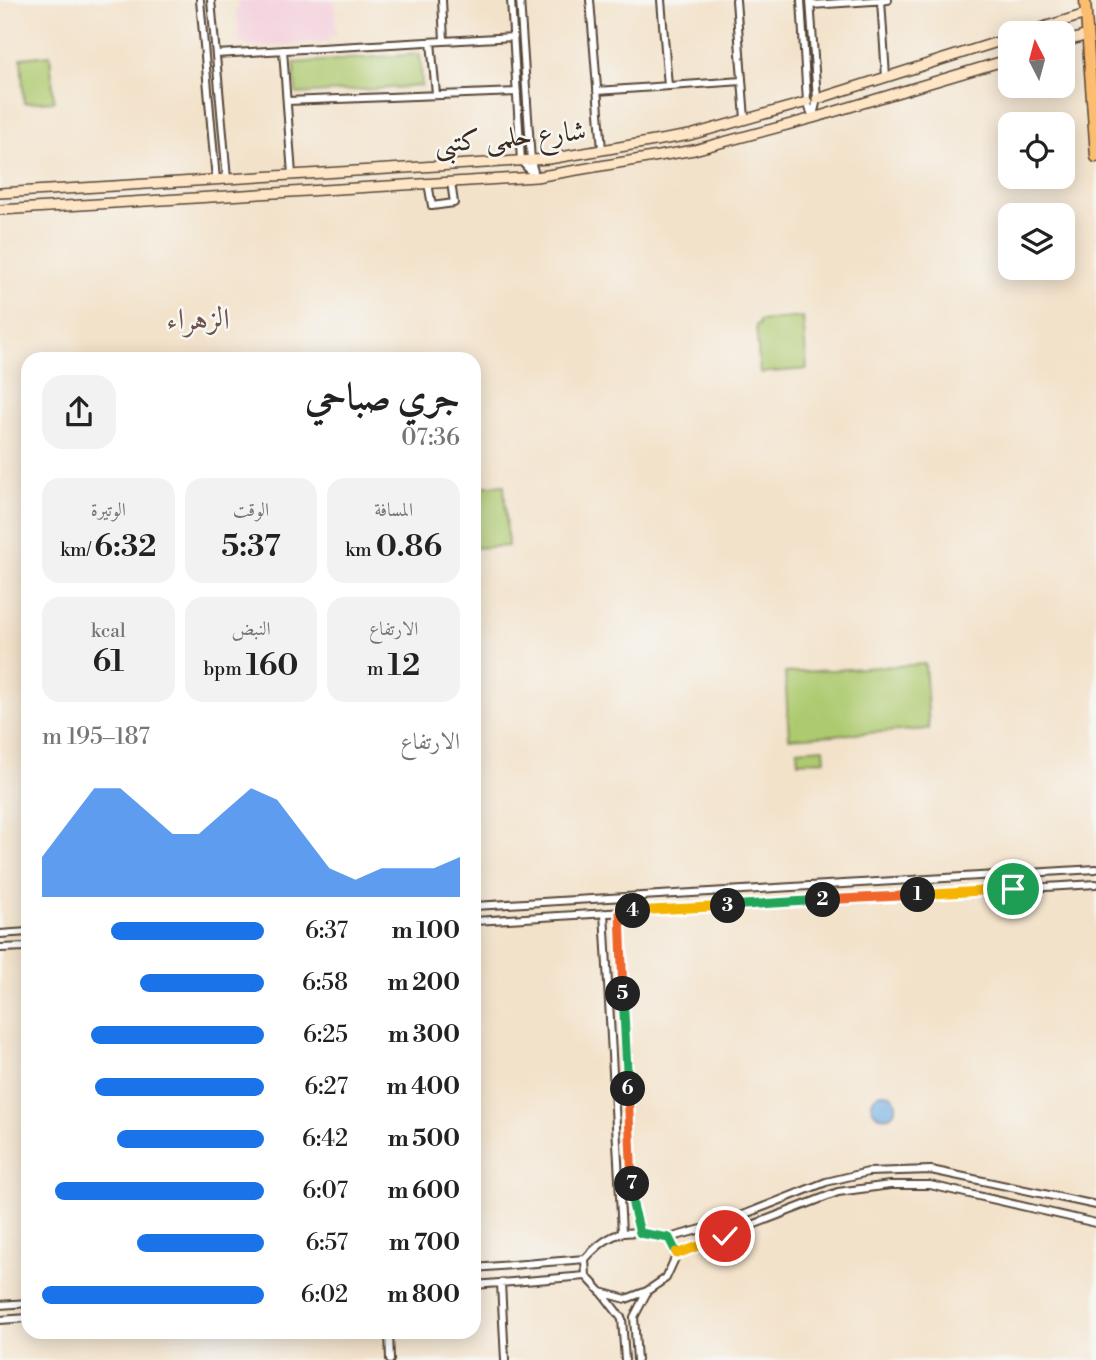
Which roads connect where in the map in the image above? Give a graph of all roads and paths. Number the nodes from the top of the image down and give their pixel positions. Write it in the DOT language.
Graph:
graph roads {
  1 [pos="201,0"];
  2 [pos="211,0"];
  3 [pos="442,0"];
  4 [pos="511,0"];
  5 [pos="520,0"];
  6 [pos="590,0"];
  7 [pos="661,0"];
  8 [pos="736,0"];
  9 [pos="801,0"];
  10 [pos="888,0"];
  11 [pos="1085,0"];
  12 [pos="881,1"];
  13 [pos="811,2"];
  14 [pos="1086,14"];
  15 [pos="203,21"];
  16 [pos="1063,21"];
  17 [pos="213,22"];
  18 [pos="1087,35"];
  19 [pos="514,37"];
  20 [pos="1075,39"];
  21 [pos="444,41"];
  22 [pos="431,42"];
  23 [pos="998,42"];
  24 [pos="283,50"];
  25 [pos="216,54"];
  26 [pos="998,63"];
  27 [pos="886,77"];
  28 [pos="742,81"];
  29 [pos="668,86"];
  30 [pos="597,91"];
  31 [pos="517,92"];
  32 [pos="436,94"];
  33 [pos="812,100"];
  34 [pos="287,101"];
  35 [pos="813,118"];
  36 [pos="745,119"];
  37 [pos="602,150"];
  38 [pos="1096,157"];
  39 [pos="526,161"];
  40 [pos="292,175"];
  41 [pos="536,177"];
  42 [pos="227,179"];
  43 [pos="216,180"];
  44 [pos="452,182"];
  45 [pos="428,183"];
  46 [pos="0,193"];
  47 [pos="0,210"];
  48 [pos="1096,869"];
  49 [pos="1096,884"];
  50 [pos="732,890"];
  51 [pos="734,905"];
  52 [pos="481,906"];
  53 [pos="620,912"];
  54 [pos="604,913"];
  55 [pos="481,921"];
  56 [pos="21,932"];
  57 [pos="0,934"];
  58 [pos="21,947"];
  59 [pos="0,948"];
  60 [pos="899,1171"];
  61 [pos="854,1175"];
  62 [pos="963,1177"];
  63 [pos="900,1185"];
  64 [pos="856,1190"];
  65 [pos="961,1192"];
  66 [pos="1039,1193"];
  67 [pos="793,1195"];
  68 [pos="1080,1202"];
  69 [pos="1096,1205"];
  70 [pos="799,1207"];
  71 [pos="1035,1209"];
  72 [pos="1076,1219"];
  73 [pos="727,1221"];
  74 [pos="1096,1223"];
  75 [pos="622,1232"];
  76 [pos="640,1233"];
  77 [pos="732,1233"];
  78 [pos="669,1238"];
  79 [pos="677,1254"];
  80 [pos="584,1259"];
  81 [pos="481,1267"];
  82 [pos="586,1276"];
  83 [pos="501,1283"];
  84 [pos="481,1284"];
  85 [pos="647,1291"];
  86 [pos="601,1292"];
  87 [pos="21,1304"];
  88 [pos="0,1305"];
  89 [pos="21,1318"];
  90 [pos="0,1320"];
  91 [pos="389,1339"];
  92 [pos="390,1360"];
  93 [pos="505,1360"];
  94 [pos="625,1360"];
  95 [pos="637,1360"];
  1 -- 15 [label="street"];
  2 -- 17 [label="street"];
  3 -- 21 [label="street"];
  4 -- 19 [label="street"];
  5 -- 39 [label="street"];
  6 -- 30 [label="street"];
  7 -- 29 [label="street"];
  8 -- 28 [label="street"];
  9 -- 33 [label="street"];
  10 -- 12 [label="street"];
  11 -- 14 [label="main road"];
  12 -- 13 [label="street"];
  12 -- 27 [label="street"];
  13 -- 33 [label="street"];
  14 -- 16 [label="street"];
  14 -- 18 [label="main road"];
  15 -- 17 [label="street"];
  15 -- 43 [label="street"];
  17 -- 25 [label="street"];
  18 -- 20 [label="street"];
  18 -- 38 [label="main road"];
  19 -- 21 [label="street"];
  19 -- 31 [label="street"];
  21 -- 22 [label="street"];
  22 -- 24 [label="street"];
  22 -- 32 [label="street"];
  23 -- 27 [label="street, شارع حلمى كتبى"];
  24 -- 25 [label="street"];
  24 -- 34 [label="street"];
  25 -- 42 [label="street"];
  26 -- 35 [label="street, شارع حلمى كتبى"];
  27 -- 33 [label="street, شارع حلمى كتبى"];
  28 -- 29 [label="street"];
  28 -- 36 [label="street"];
  29 -- 30 [label="street"];
  30 -- 37 [label="street"];
  31 -- 32 [label="street"];
  31 -- 39 [label="street"];
  32 -- 34 [label="street"];
  33 -- 35 [label="street"];
  33 -- 36 [label="street, شارع حلمى كتبى"];
  34 -- 40 [label="street"];
  35 -- 41 [label="street, شارع حلمى كتبى"];
  36 -- 37 [label="street, شارع حلمى كتبى"];
  37 -- 39 [label="street, شارع حلمى كتبى"];
  39 -- 40 [label="street, شارع حلمى كتبى"];
  39 -- 41 [label="street"];
  40 -- 42 [label="street, شارع حلمى كتبى"];
  41 -- 44 [label="street, شارع حلمى كتبى"];
  42 -- 43 [label="street, شارع حلمى كتبى"];
  43 -- 46 [label="street, شارع حلمى كتبى"];
  44 -- 45 [label="street, شارع حلمى كتبى"];
  44 -- 45 [label="street"];
  45 -- 47 [label="street, شارع حلمى كتبى"];
  48 -- 50 [label="street"];
  49 -- 51 [label="street"];
  50 -- 51 [label="street"];
  50 -- 52 [label="street"];
  51 -- 53 [label="street"];
  53 -- 54 [label="street"];
  53 -- 76 [label="street"];
  54 -- 55 [label="street"];
  54 -- 75 [label="street"];
  56 -- 57 [label="street"];
  58 -- 59 [label="street"];
  60 -- 61 [label="street"];
  60 -- 62 [label="street"];
  60 -- 63 [label="street"];
  61 -- 64 [label="street"];
  61 -- 67 [label="street"];
  62 -- 65 [label="street"];
  62 -- 66 [label="street"];
  63 -- 64 [label="street"];
  63 -- 65 [label="street"];
  64 -- 70 [label="street"];
  65 -- 71 [label="street"];
  66 -- 68 [label="street"];
  66 -- 71 [label="street"];
  67 -- 70 [label="street"];
  67 -- 73 [label="street"];
  68 -- 69 [label="street"];
  68 -- 72 [label="street"];
  70 -- 77 [label="street"];
  71 -- 72 [label="street"];
  72 -- 74 [label="street"];
  73 -- 77 [label="street"];
  73 -- 78 [label="street"];
  75 -- 76 [label="street"];
  75 -- 80 [label="street"];
  76 -- 78 [label="street"];
  77 -- 79 [label="street"];
  78 -- 79 [label="street"];
  79 -- 85 [label="street"];
  80 -- 81 [label="street"];
  80 -- 82 [label="street"];
  82 -- 83 [label="street"];
  82 -- 86 [label="street"];
  83 -- 84 [label="street"];
  83 -- 93 [label="street"];
  85 -- 86 [label="street"];
  85 -- 95 [label="street"];
  86 -- 94 [label="street"];
  87 -- 88 [label="street"];
  89 -- 90 [label="street"];
  91 -- 92 [label="street"];
}
